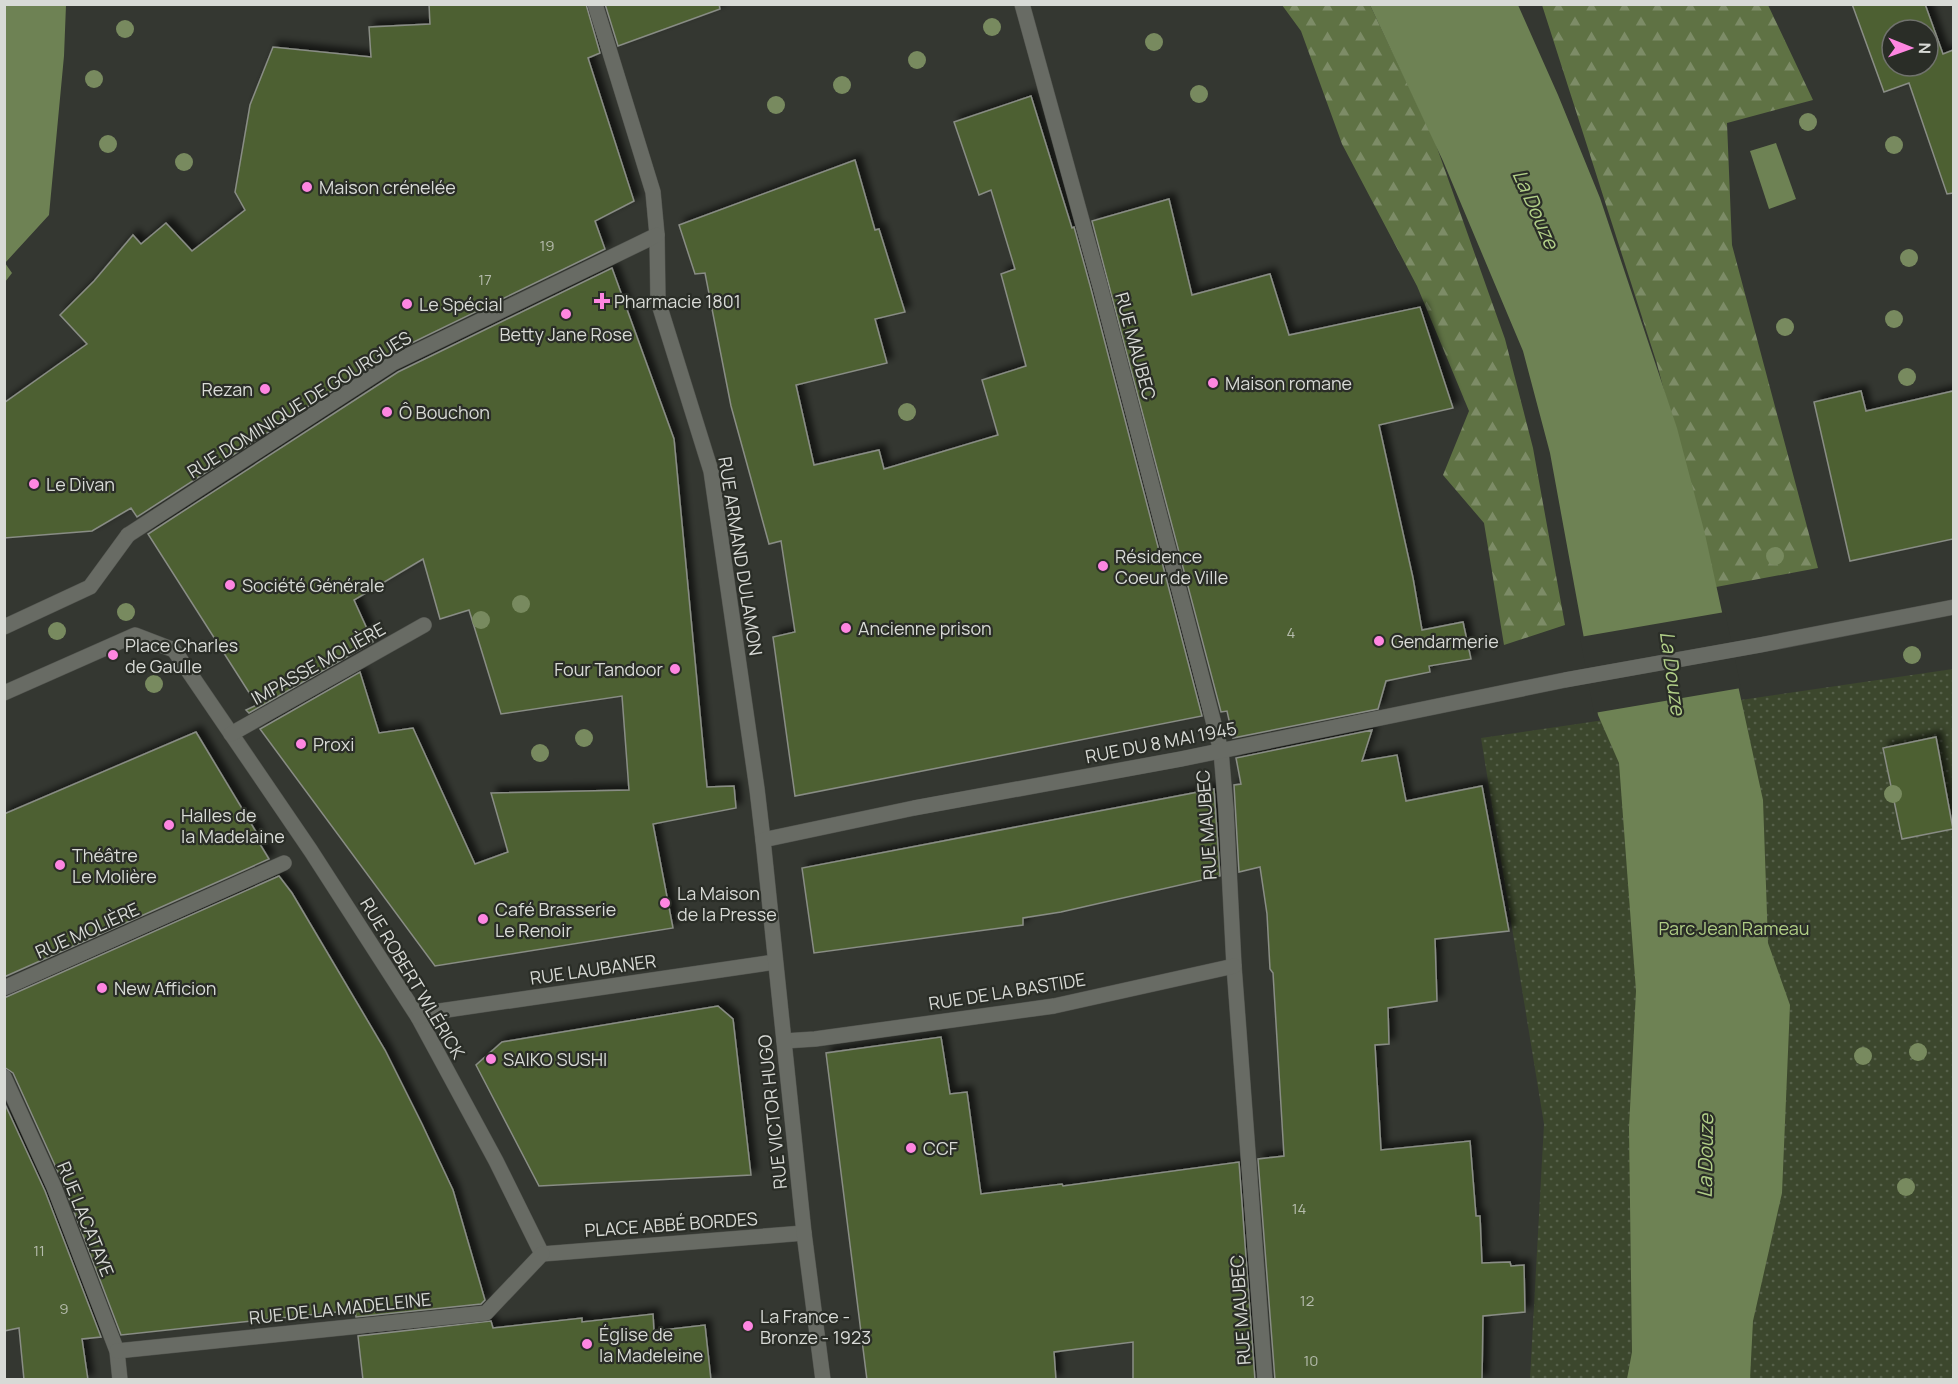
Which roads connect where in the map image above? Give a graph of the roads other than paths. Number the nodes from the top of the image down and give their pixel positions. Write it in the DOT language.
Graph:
graph roads {
  1 [pos="596,4"];
  2 [pos="1022,4"];
  3 [pos="657,235"];
  4 [pos="1953,607"];
  5 [pos="424,625"];
  6 [pos="4,627"];
  7 [pos="4,693"];
  8 [pos="231,734"];
  9 [pos="1221,751"];
  10 [pos="763,840"];
  11 [pos="284,863"];
  12 [pos="775,962"];
  13 [pos="1234,966"];
  14 [pos="4,988"];
  15 [pos="418,1017"];
  16 [pos="784,1041"];
  17 [pos="4,1077"];
  18 [pos="804,1233"];
  19 [pos="542,1254"];
  20 [pos="117,1351"];
  21 [pos="120,1380"];
  22 [pos="823,1380"];
  23 [pos="1265,1380"];
  1 -- 3 [label="street, RUE ARMAND DULAMON"];
  2 -- 9 [label="street, RUE MAUBEC"];
  3 -- 6 [label="street, RUE DOMINIQUE DE GOURGUES"];
  3 -- 10 [label="street, RUE ARMAND DULAMON"];
  4 -- 9 [label="street, RUE DU 8 MAI 1945"];
  5 -- 8 [label="street, IMPASSE MOLIÈRE"];
  7 -- 8 [label="street"];
  8 -- 15 [label="street, RUE ROBERT WLÉRICK"];
  9 -- 10 [label="street, RUE DU 8 MAI 1945"];
  9 -- 13 [label="street, RUE MAUBEC"];
  10 -- 12 [label="street, RUE VICTOR HUGO"];
  11 -- 14 [label="street, RUE MOLIÈRE"];
  12 -- 15 [label="street, RUE LAUBANER"];
  12 -- 16 [label="street, RUE VICTOR HUGO"];
  13 -- 16 [label="street, RUE DE LA BASTIDE"];
  13 -- 23 [label="street, RUE MAUBEC"];
  15 -- 19 [label="street, RUE ROBERT WLÉRICK"];
  16 -- 18 [label="street, RUE VICTOR HUGO"];
  17 -- 20 [label="street, RUE LACATAYE"];
  18 -- 19 [label="street, PLACE ABBÉ BORDES"];
  18 -- 22 [label="street, RUE VICTOR HUGO"];
  19 -- 20 [label="street, RUE DE LA MADELEINE"];
  20 -- 21 [label="street, RUE LACATAYE"];
}
